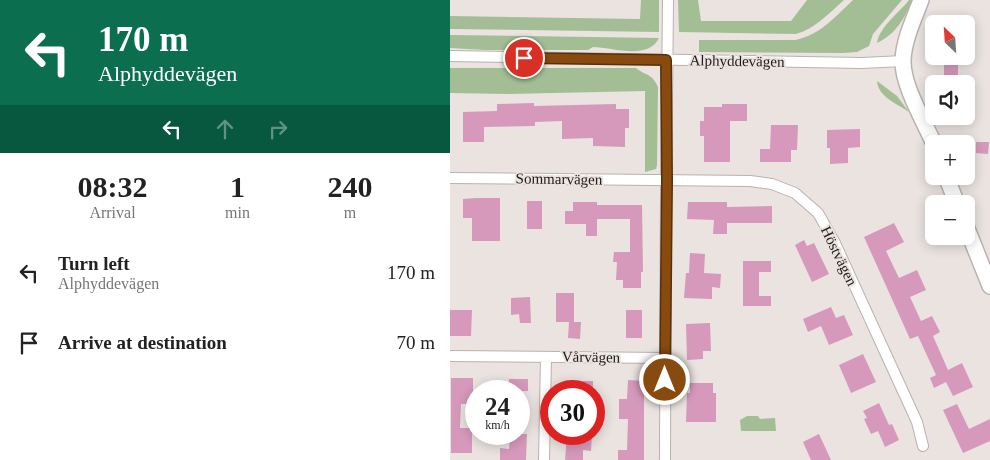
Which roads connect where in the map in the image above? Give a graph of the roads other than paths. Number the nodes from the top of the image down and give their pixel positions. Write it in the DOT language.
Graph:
graph roads {
  1 [pos="668,0"];
  2 [pos="921,0"];
  3 [pos="450,56"];
  4 [pos="666,60"];
  5 [pos="903,61"];
  6 [pos="930,135"];
  7 [pos="450,178"];
  8 [pos="667,181"];
  9 [pos="974,245"];
  10 [pos="990,286"];
  11 [pos="450,356"];
  12 [pos="546,357"];
  13 [pos="665,358"];
  14 [pos="923,446"];
  15 [pos="544,460"];
  16 [pos="665,460"];
  1 -- 4 [label="street"];
  2 -- 5 [label="street"];
  3 -- 4 [label="street, Alphyddevägen"];
  4 -- 5 [label="street, Alphyddevägen"];
  4 -- 8 [label="street"];
  5 -- 6 [label="street"];
  7 -- 8 [label="street, Sommarvägen"];
  8 -- 13 [label="street"];
  8 -- 14 [label="street, Höstvägen"];
  9 -- 10 [label="street"];
  11 -- 12 [label="street, Vårvägen"];
  12 -- 13 [label="street, Vårvägen"];
  12 -- 15 [label="street, Vårvägen"];
  13 -- 16 [label="street"];
}
